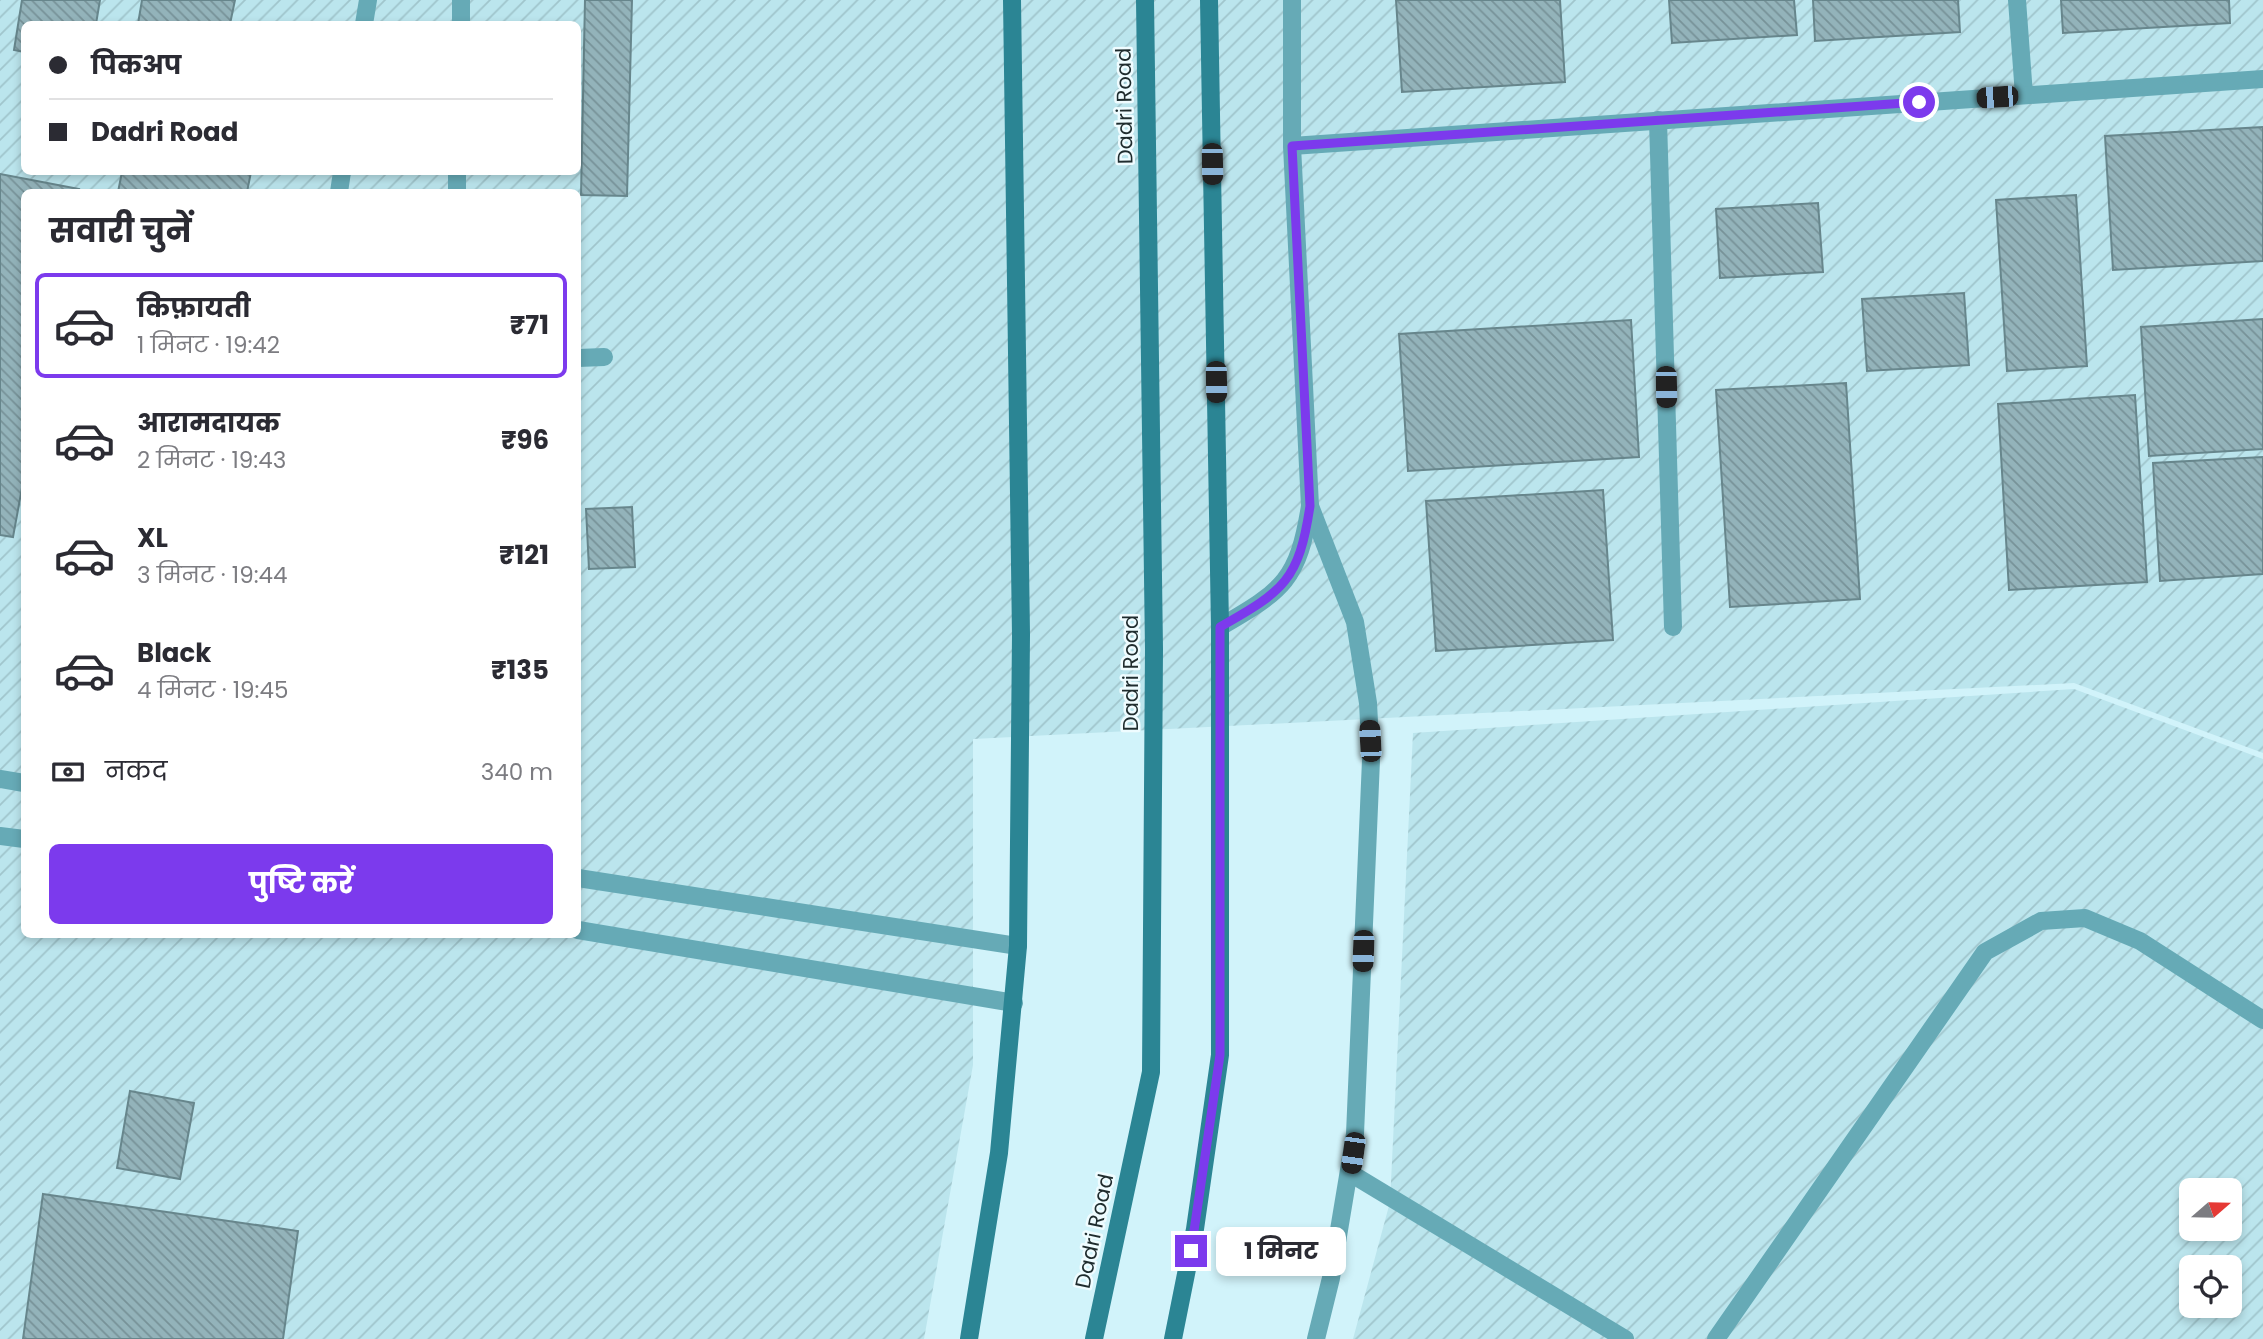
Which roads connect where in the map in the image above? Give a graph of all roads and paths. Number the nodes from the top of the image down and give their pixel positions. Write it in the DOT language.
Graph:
graph roads {
  1 [pos="368,0"];
  2 [pos="461,0"];
  3 [pos="1012,0"];
  4 [pos="1145,0"];
  5 [pos="1209,0"];
  6 [pos="1292,0"];
  7 [pos="2017,0"];
  8 [pos="364,21"];
  9 [pos="461,21"];
  10 [pos="2263,79"];
  11 [pos="2024,95"];
  12 [pos="1658,120"];
  13 [pos="1292,146"];
  14 [pos="604,356"];
  15 [pos="581,358"];
  16 [pos="1310,506"];
  17 [pos="1220,627"];
  18 [pos="1673,627"];
  19 [pos="0,779"];
  20 [pos="21,782"];
  21 [pos="0,836"];
  22 [pos="21,839"];
  23 [pos="581,878"];
  24 [pos="581,931"];
  25 [pos="1018,946"];
  26 [pos="1014,1003"];
  27 [pos="2263,1020"];
  28 [pos="1350,1173"];
  29 [pos="969,1339"];
  30 [pos="1094,1339"];
  31 [pos="1172,1339"];
  32 [pos="1316,1339"];
  33 [pos="1625,1339"];
  34 [pos="1716,1339"];
  1 -- 8 [label="street"];
  2 -- 9 [label="street"];
  3 -- 25 [label="main road"];
  4 -- 30 [label="main road, Dadri Road"];
  5 -- 17 [label="main road"];
  6 -- 13 [label="street"];
  7 -- 11 [label="street"];
  10 -- 11 [label="street"];
  11 -- 12 [label="street"];
  12 -- 13 [label="street"];
  12 -- 18 [label="street"];
  13 -- 16 [label="street"];
  14 -- 15 [label="street"];
  16 -- 17 [label="street"];
  16 -- 28 [label="street"];
  17 -- 31 [label="main road"];
  19 -- 20 [label="street"];
  21 -- 22 [label="street"];
  23 -- 25 [label="street"];
  24 -- 26 [label="street"];
  25 -- 26 [label="main road"];
  26 -- 29 [label="main road"];
  27 -- 34 [label="street"];
  28 -- 32 [label="street"];
  28 -- 33 [label="street"];
}
